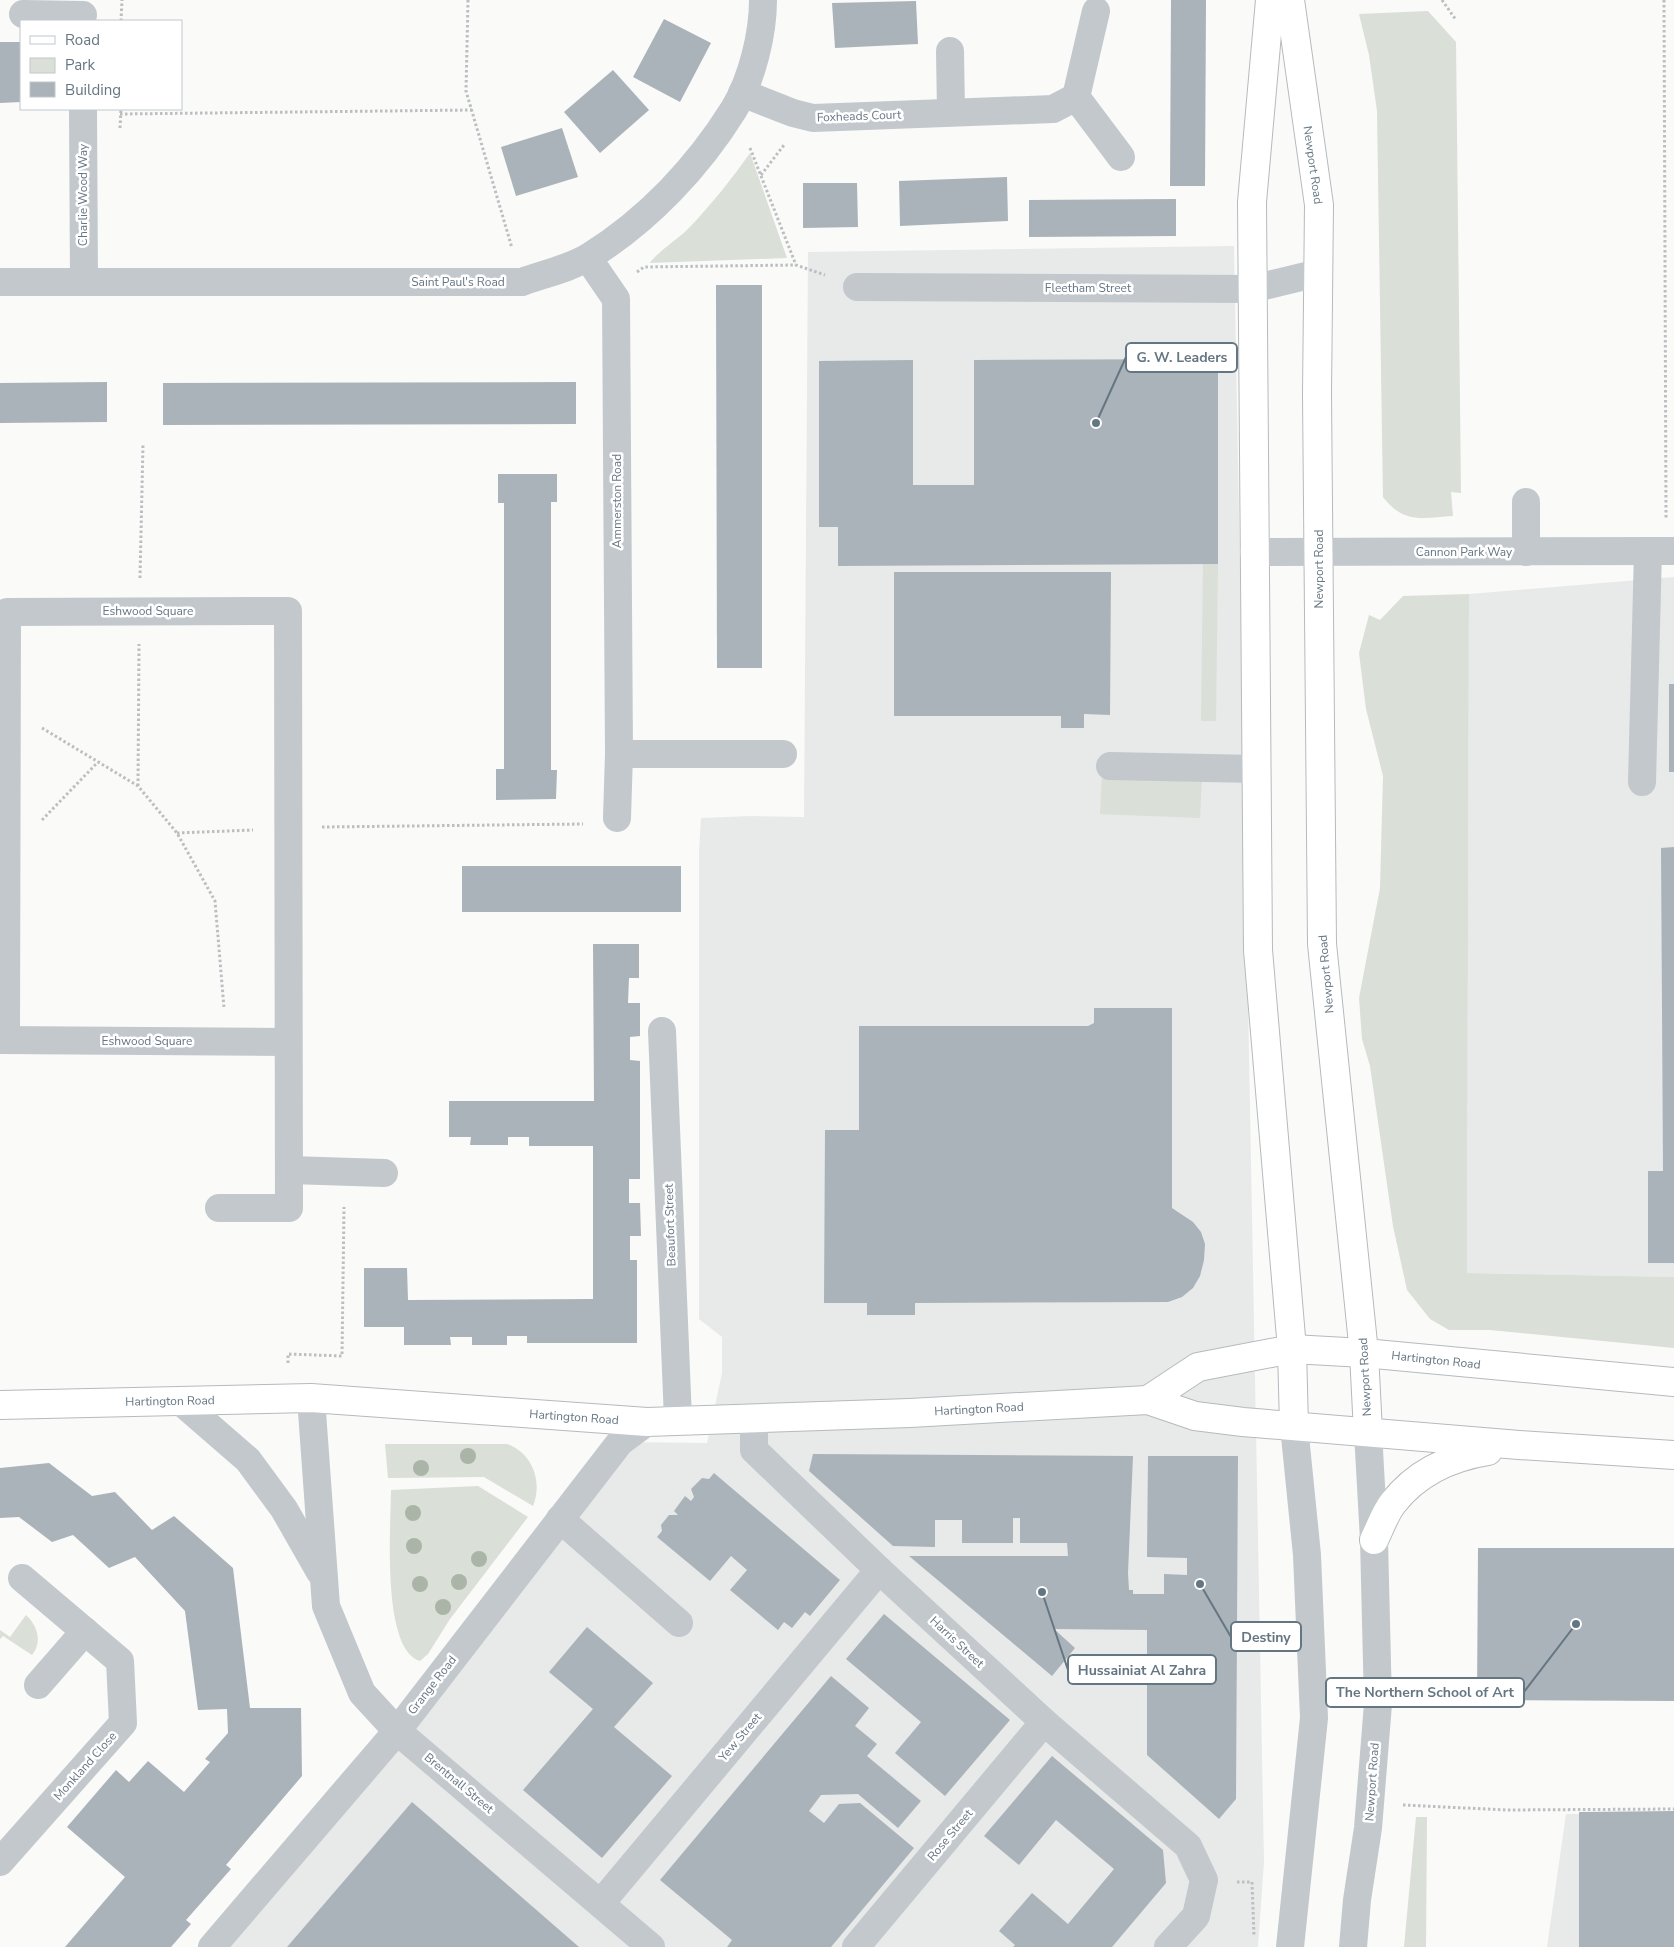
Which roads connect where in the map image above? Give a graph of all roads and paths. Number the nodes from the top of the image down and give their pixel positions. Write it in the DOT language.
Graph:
graph roads {
  1 [pos="122,0"];
  2 [pos="468,0"];
  3 [pos="763,0"];
  4 [pos="1270,0"];
  5 [pos="1290,0"];
  6 [pos="1442,0"];
  7 [pos="1664,0"];
  8 [pos="1096,11"];
  9 [pos="83,12"];
  10 [pos="23,14"];
  11 [pos="122,20"];
  12 [pos="1456,20"];
  13 [pos="950,51"];
  14 [pos="1076,97"];
  15 [pos="738,100"];
  16 [pos="83,110"];
  17 [pos="472,110"];
  18 [pos="950,112"];
  19 [pos="120,114"];
  20 [pos="784,144"];
  21 [pos="1121,156"];
  22 [pos="761,175"];
  23 [pos="588,258"];
  24 [pos="796,265"];
  25 [pos="644,267"];
  26 [pos="1318,273"];
  27 [pos="84,281"];
  28 [pos="0,282"];
  29 [pos="522,282"];
  30 [pos="856,287"];
  31 [pos="1252,289"];
  32 [pos="1526,502"];
  33 [pos="1662,551"];
  34 [pos="1254,552"];
  35 [pos="1319,552"];
  36 [pos="1526,552"];
  37 [pos="6,708"];
  38 [pos="619,754"];
  39 [pos="783,754"];
  40 [pos="97,763"];
  41 [pos="1110,766"];
  42 [pos="1256,769"];
  43 [pos="1642,782"];
  44 [pos="617,818"];
  45 [pos="589,824"];
  46 [pos="288,829"];
  47 [pos="177,833"];
  48 [pos="6,856"];
  49 [pos="662,1031"];
  50 [pos="3,1040"];
  51 [pos="227,1041"];
  52 [pos="288,1042"];
  53 [pos="290,1170"];
  54 [pos="344,1172"];
  55 [pos="384,1173"];
  56 [pos="219,1208"];
  57 [pos="1292,1349"];
  58 [pos="1364,1353"];
  59 [pos="1674,1382"];
  60 [pos="300,1399"];
  61 [pos="1148,1400"];
  62 [pos="180,1401"];
  63 [pos="0,1405"];
  64 [pos="678,1419"];
  65 [pos="754,1420"];
  66 [pos="647,1422"];
  67 [pos="1294,1426"];
  68 [pos="1368,1432"];
  69 [pos="1519,1445"];
  70 [pos="1674,1455"];
  71 [pos="560,1519"];
  72 [pos="1374,1540"];
  73 [pos="879,1570"];
  74 [pos="22,1578"];
  75 [pos="324,1580"];
  76 [pos="679,1623"];
  77 [pos="85,1631"];
  78 [pos="38,1685"];
  79 [pos="1044,1722"];
  80 [pos="397,1730"];
  81 [pos="1400,1805"];
  82 [pos="1674,1809"];
  83 [pos="0,1862"];
  84 [pos="1204,1880"];
  85 [pos="601,1903"];
  86 [pos="216,1946"];
  87 [pos="1290,1946"];
  88 [pos="651,1947"];
  89 [pos="856,1947"];
  90 [pos="1168,1947"];
  91 [pos="1353,1947"];
  1 -- 11 [label="path"];
  2 -- 17 [label="path"];
  3 -- 15 [label="street, Saint Paul's Road"];
  4 -- 31 [label="main road"];
  5 -- 26 [label="main road, Newport Road"];
  6 -- 12 [label="path"];
  7 -- 33 [label="path"];
  8 -- 14 [label="street"];
  9 -- 10 [label="street"];
  13 -- 18 [label="street"];
  14 -- 18 [label="street, Foxheads Court"];
  14 -- 21 [label="street"];
  15 -- 18 [label="street, Foxheads Court"];
  15 -- 22 [label="path"];
  15 -- 23 [label="street, Saint Paul's Road"];
  16 -- 27 [label="street, Charlie Wood Way"];
  17 -- 19 [label="path"];
  17 -- 29 [label="path"];
  20 -- 22 [label="path"];
  22 -- 24 [label="path"];
  23 -- 29 [label="street, Saint Paul's Road"];
  23 -- 38 [label="street, Ammerston Road"];
  24 -- 25 [label="path"];
  24 -- 30 [label="path"];
  26 -- 31 [label="street, Fleetham Street"];
  26 -- 35 [label="main road, Newport Road"];
  27 -- 28 [label="street, Saint Paul's Road"];
  27 -- 29 [label="street, Saint Paul's Road"];
  30 -- 31 [label="street, Fleetham Street"];
  31 -- 34 [label="main road"];
  32 -- 36 [label="street"];
  33 -- 36 [label="street, Cannon Park Way"];
  33 -- 43 [label="street"];
  34 -- 35 [label="street, Cannon Park Way"];
  34 -- 42 [label="main road"];
  35 -- 36 [label="street, Cannon Park Way"];
  35 -- 58 [label="main road, Newport Road"];
  37 -- 40 [label="path"];
  37 -- 46 [label="street, Eshwood Square"];
  37 -- 48 [label="street, Eshwood Square"];
  38 -- 39 [label="street"];
  38 -- 44 [label="street, Ammerston Road"];
  40 -- 47 [label="path"];
  40 -- 48 [label="path"];
  41 -- 42 [label="street"];
  42 -- 57 [label="main road"];
  45 -- 46 [label="path"];
  46 -- 47 [label="path"];
  46 -- 52 [label="street, Eshwood Square"];
  47 -- 51 [label="path"];
  48 -- 50 [label="street, Eshwood Square"];
  49 -- 64 [label="street, Beaufort Street"];
  50 -- 51 [label="street, Eshwood Square"];
  51 -- 52 [label="street, Eshwood Square"];
  52 -- 53 [label="street, Eshwood Square"];
  53 -- 54 [label="street"];
  53 -- 56 [label="street, Eshwood Square"];
  54 -- 55 [label="street"];
  54 -- 60 [label="path"];
  57 -- 58 [label="main road, Hartington Road"];
  57 -- 61 [label="main road, Hartington Road"];
  57 -- 67 [label="main road"];
  58 -- 59 [label="main road, Hartington Road"];
  58 -- 68 [label="main road, Newport Road"];
  60 -- 62 [label="main road, Hartington Road"];
  60 -- 66 [label="main road, Hartington Road"];
  60 -- 75 [label="street, Brentnall Street"];
  61 -- 65 [label="main road, Hartington Road"];
  61 -- 67 [label="main road, Hartington Road"];
  62 -- 63 [label="main road, Hartington Road"];
  62 -- 75 [label="street, Brentnall Street"];
  64 -- 65 [label="main road, Hartington Road"];
  64 -- 66 [label="main road, Hartington Road"];
  65 -- 73 [label="street, Harris Street"];
  66 -- 71 [label="street, Grange Road"];
  67 -- 68 [label="main road, Hartington Road"];
  67 -- 87 [label="street"];
  68 -- 69 [label="main road, Hartington Road"];
  68 -- 72 [label="street, Newport Road"];
  69 -- 70 [label="main road, Hartington Road"];
  69 -- 72 [label="main road"];
  71 -- 76 [label="street"];
  71 -- 80 [label="street, Grange Road"];
  72 -- 91 [label="street, Newport Road"];
  73 -- 79 [label="street, Harris Street"];
  73 -- 85 [label="street, Yew Street"];
  74 -- 77 [label="street, Monkland Close"];
  75 -- 80 [label="street, Brentnall Street"];
  77 -- 78 [label="street"];
  77 -- 83 [label="street, Monkland Close"];
  79 -- 84 [label="street, Harris Street"];
  79 -- 89 [label="street, Rose Street"];
  80 -- 85 [label="street, Brentnall Street"];
  80 -- 86 [label="street, Grange Road"];
  81 -- 82 [label="path"];
  84 -- 87 [label="path"];
  84 -- 90 [label="street"];
  85 -- 88 [label="street, Brentnall Street"];
}
